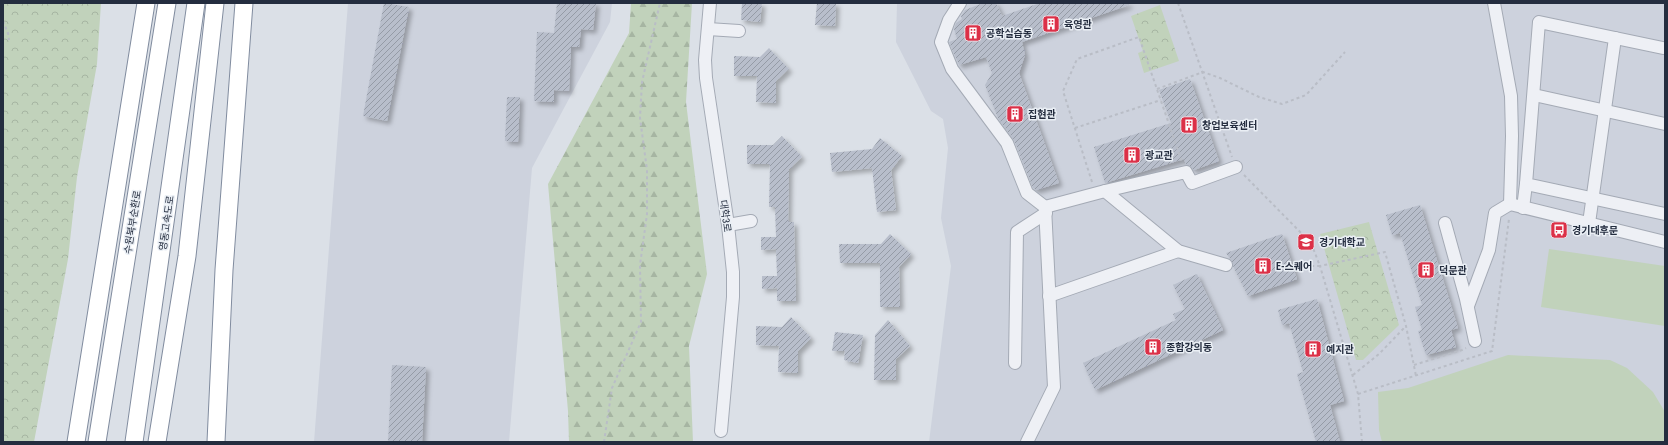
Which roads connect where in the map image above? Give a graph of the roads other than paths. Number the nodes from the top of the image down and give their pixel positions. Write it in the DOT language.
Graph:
graph roads {
  1 [pos="146,3"];
  2 [pos="167,3"];
  3 [pos="196,3"];
  4 [pos="215,3"];
  5 [pos="244,3"];
  6 [pos="710,3"];
  7 [pos="960,3"];
  8 [pos="1494,3"];
  9 [pos="708,29"];
  10 [pos="739,31"];
  11 [pos="1615,38"];
  12 [pos="1663,48"];
  13 [pos="1534,95"];
  14 [pos="1605,111"];
  15 [pos="1665,124"];
  16 [pos="1236,167"];
  17 [pos="1526,184"];
  18 [pos="1100,192"];
  19 [pos="1593,199"];
  20 [pos="1510,204"];
  21 [pos="1523,208"];
  22 [pos="1046,210"];
  23 [pos="1665,214"];
  24 [pos="751,221"];
  25 [pos="1445,223"];
  26 [pos="1589,223"];
  27 [pos="728,225"];
  28 [pos="1665,242"];
  29 [pos="1178,251"];
  30 [pos="1226,265"];
  31 [pos="1049,296"];
  32 [pos="1468,306"];
  33 [pos="1475,341"];
  34 [pos="1015,363"];
  35 [pos="721,431"];
  36 [pos="76,442"];
  37 [pos="97,442"];
  38 [pos="134,442"];
  39 [pos="157,442"];
  40 [pos="217,442"];
  41 [pos="1027,442"];
  1 -- 36 [label="highway, 수원북부순환로"];
  2 -- 37 [label="highway, 수원북부순환로"];
  3 -- 38 [label="highway, 영동고속도로"];
  4 -- 39 [label="highway"];
  5 -- 40 [label="highway"];
  6 -- 9 [label="street, 대학3로"];
  7 -- 22 [label="street"];
  8 -- 20 [label="street"];
  9 -- 10 [label="street"];
  9 -- 27 [label="street, 대학3로"];
  11 -- 12 [label="street"];
  11 -- 13 [label="street"];
  11 -- 14 [label="street"];
  13 -- 14 [label="street"];
  13 -- 17 [label="street"];
  14 -- 15 [label="street"];
  14 -- 19 [label="street"];
  16 -- 18 [label="street"];
  17 -- 19 [label="street"];
  17 -- 21 [label="street"];
  18 -- 22 [label="street"];
  18 -- 29 [label="street"];
  19 -- 23 [label="street"];
  19 -- 26 [label="street"];
  20 -- 21 [label="street"];
  20 -- 32 [label="street"];
  21 -- 26 [label="street"];
  22 -- 31 [label="street"];
  22 -- 34 [label="street"];
  24 -- 27 [label="street"];
  25 -- 32 [label="street"];
  26 -- 28 [label="street"];
  27 -- 35 [label="street, 대학3로"];
  29 -- 30 [label="street"];
  29 -- 31 [label="street"];
  31 -- 41 [label="street"];
  32 -- 33 [label="street"];
}
